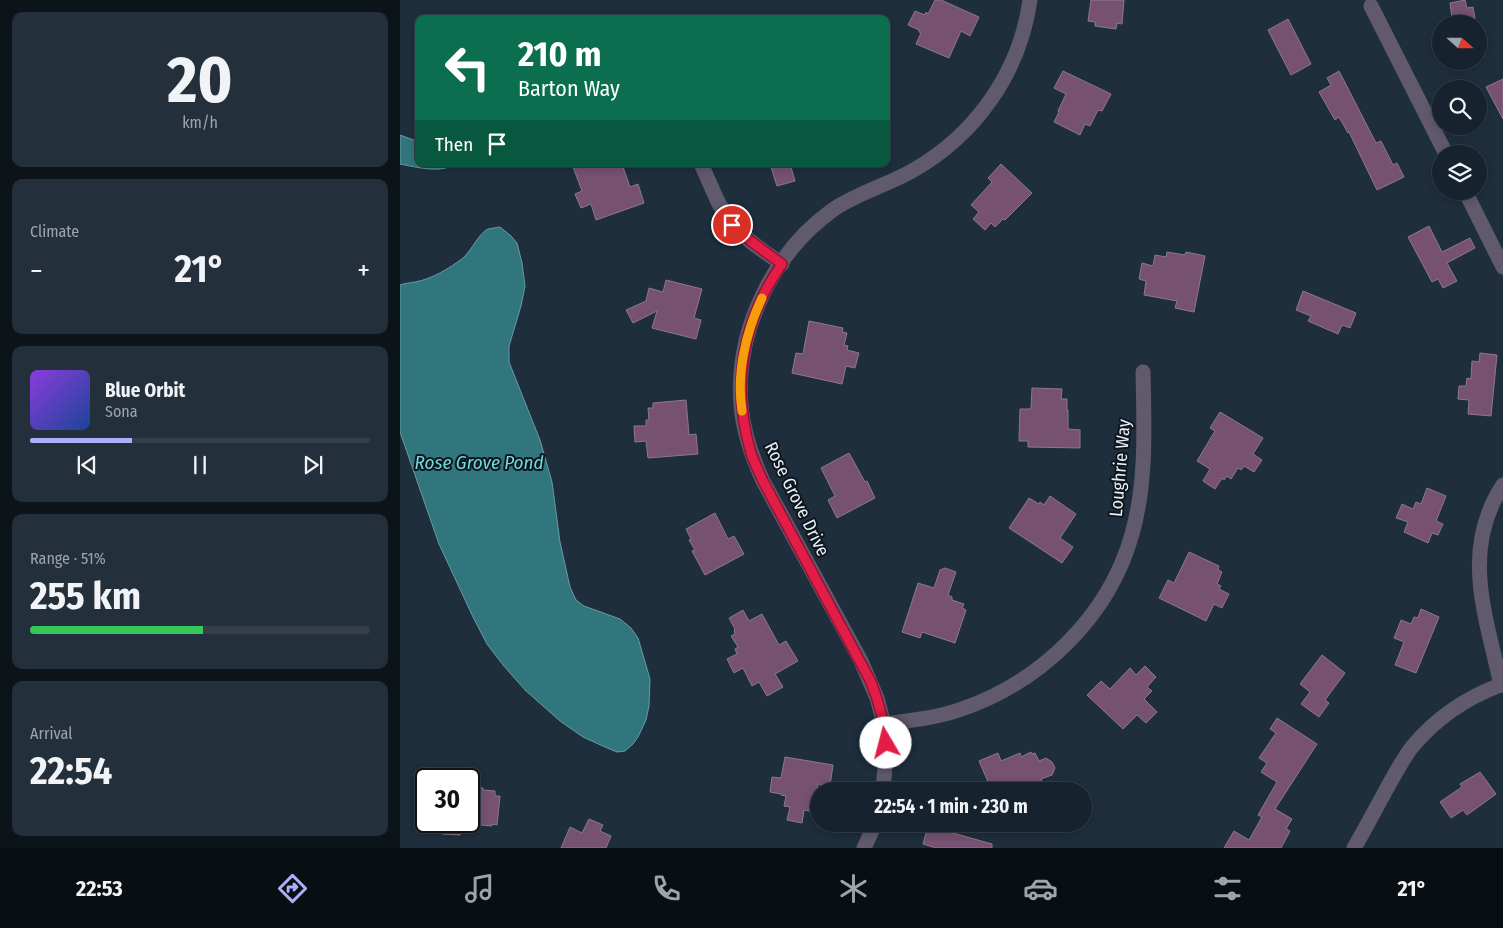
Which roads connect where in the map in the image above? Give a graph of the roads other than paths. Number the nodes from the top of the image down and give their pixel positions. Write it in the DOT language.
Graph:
graph roads {
  1 [pos="1030,0"];
  2 [pos="1371,6"];
  3 [pos="1441,145"];
  4 [pos="702,167"];
  5 [pos="1470,200"];
  6 [pos="782,264"];
  7 [pos="1503,267"];
  8 [pos="1143,372"];
  9 [pos="1503,485"];
  10 [pos="1502,685"];
  11 [pos="884,724"];
  12 [pos="884,782"];
  13 [pos="871,832"];
  14 [pos="864,848"];
  15 [pos="1354,848"];
  1 -- 6 [label="street, Rose Grove Drive"];
  2 -- 3 [label="street"];
  4 -- 6 [label="street"];
  5 -- 7 [label="street"];
  6 -- 11 [label="street, Rose Grove Drive"];
  8 -- 11 [label="street, Loughrie Way"];
  9 -- 10 [label="street"];
  10 -- 15 [label="street"];
  11 -- 12 [label="street, Rose Grove Drive"];
  13 -- 14 [label="street"];
}
